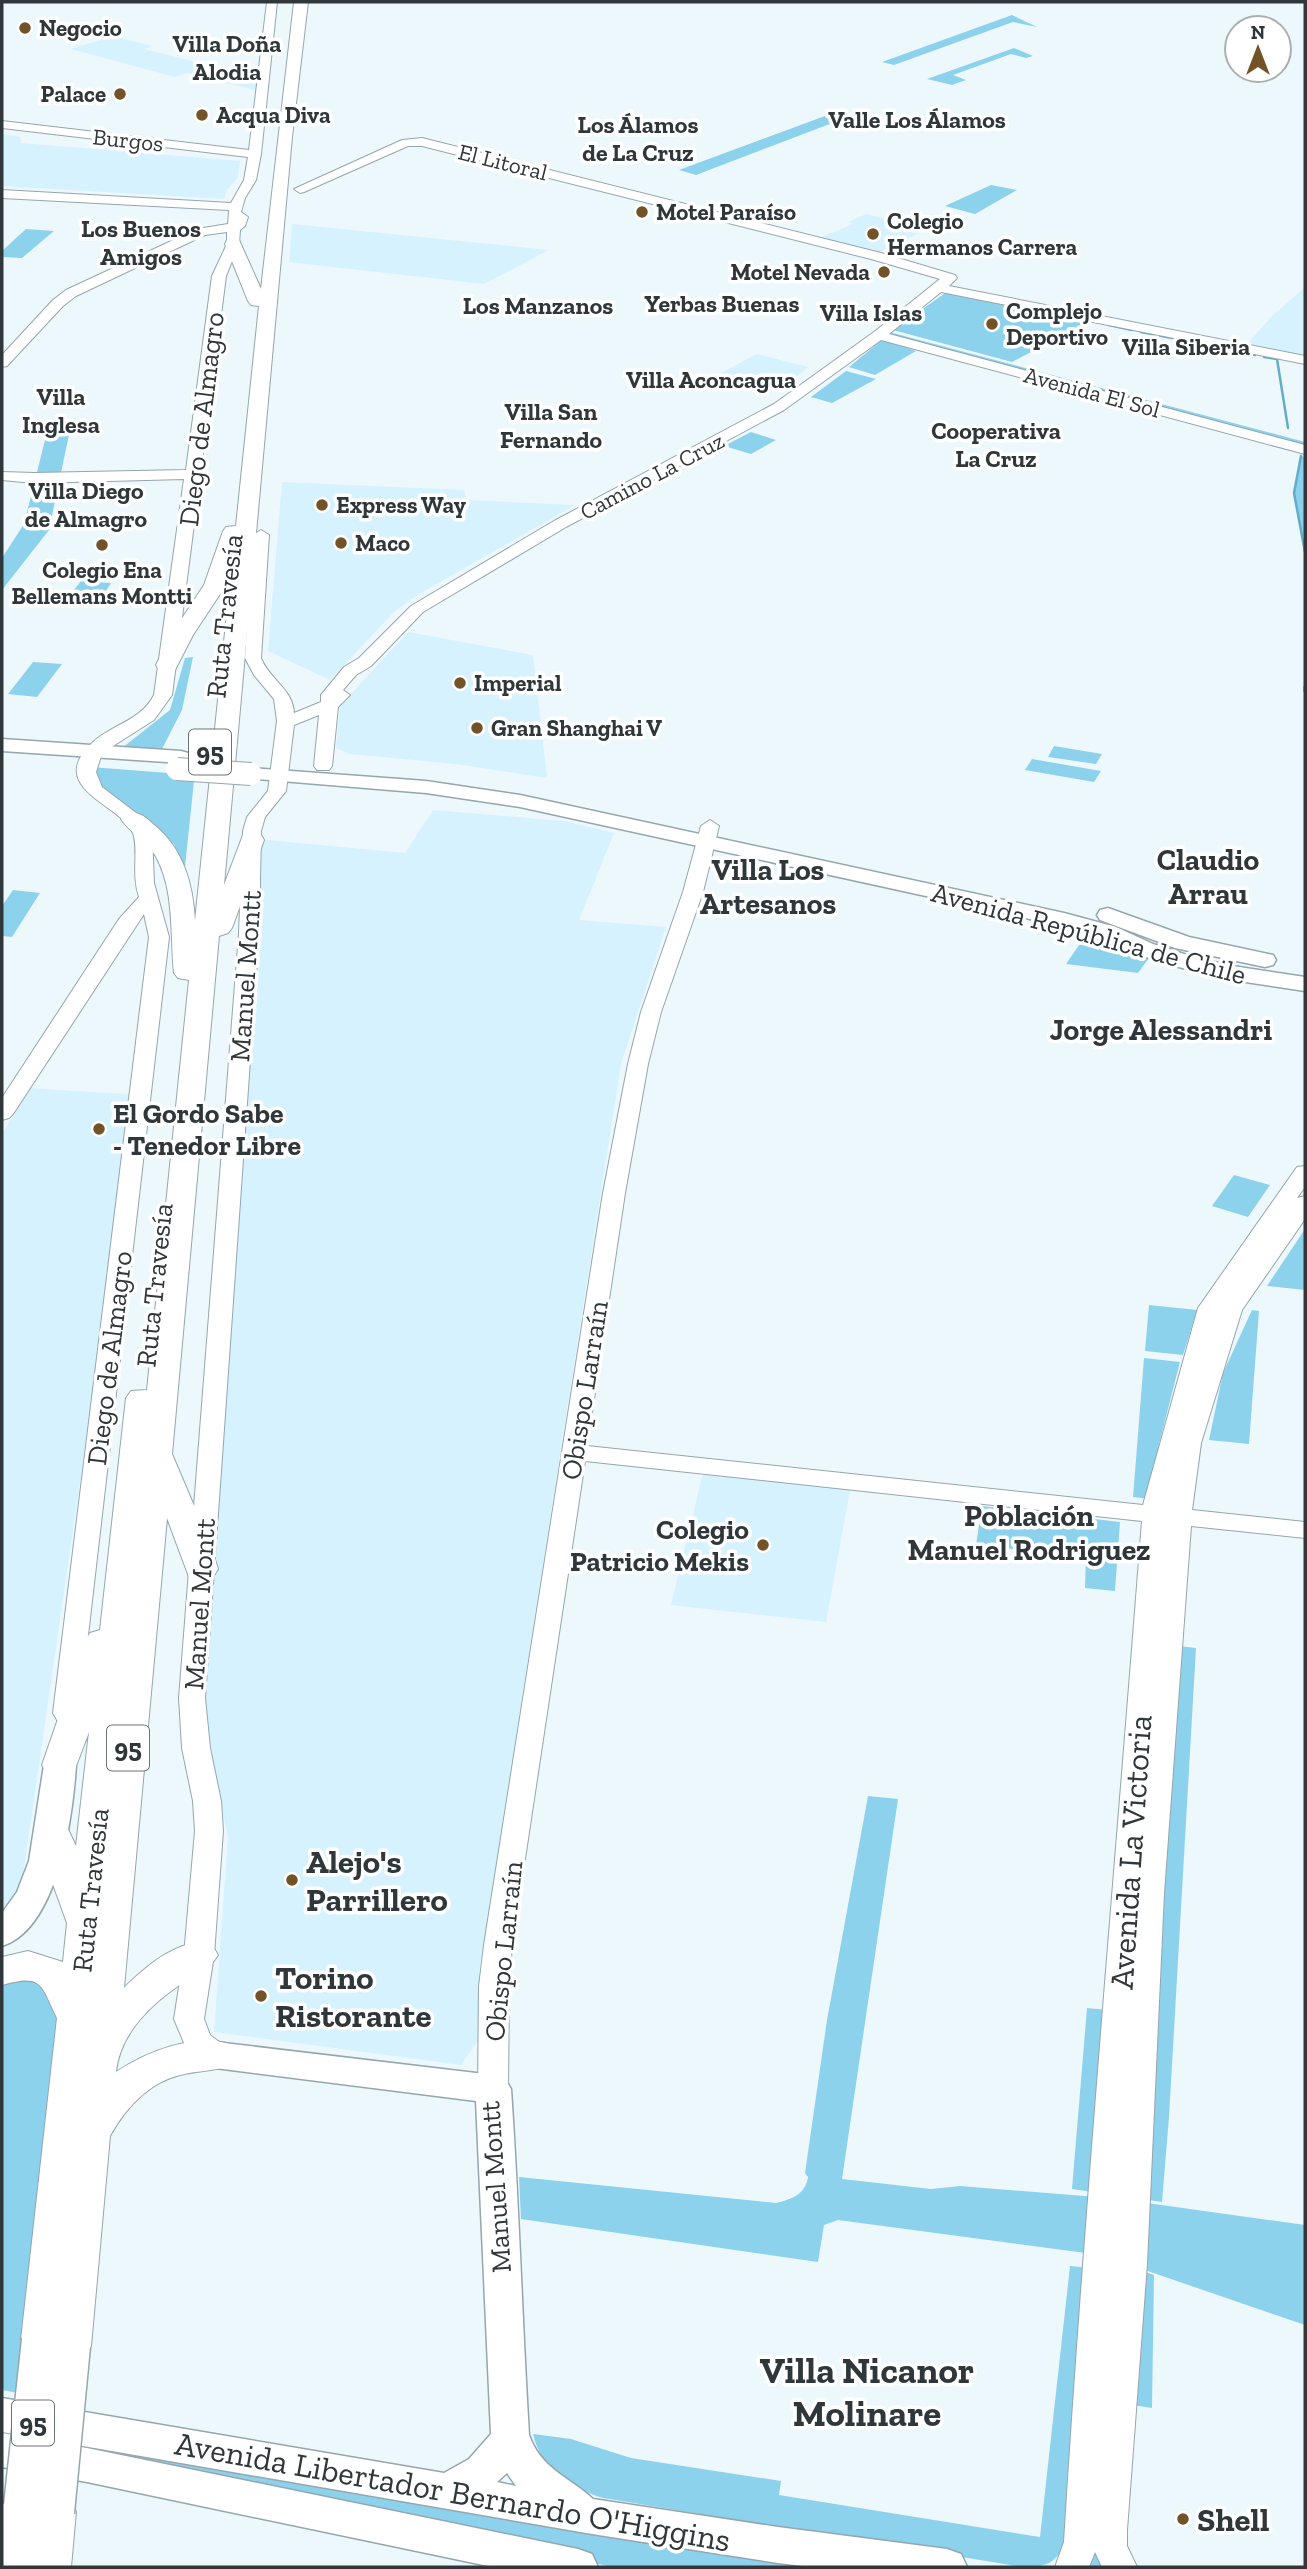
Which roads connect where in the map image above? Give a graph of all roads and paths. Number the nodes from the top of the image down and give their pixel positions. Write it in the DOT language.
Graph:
graph roads {
  1 [pos="272,2"];
  2 [pos="288,2"];
  3 [pos="301,2"];
  4 [pos="2,124"];
  5 [pos="255,154"];
  6 [pos="300,189"];
  7 [pos="279,191"];
  8 [pos="2,196"];
  9 [pos="235,210"];
  10 [pos="233,236"];
  11 [pos="940,288"];
  12 [pos="257,300"];
  13 [pos="882,332"];
  14 [pos="2,344"];
  15 [pos="1305,360"];
  16 [pos="2,363"];
  17 [pos="1305,442"];
  18 [pos="1305,450"];
  19 [pos="192,474"];
  20 [pos="2,476"];
  21 [pos="247,536"];
  22 [pos="167,665"];
  23 [pos="277,693"];
  24 [pos="331,698"];
  25 [pos="284,723"];
  26 [pos="2,746"];
  27 [pos="2,758"];
  28 [pos="90,758"];
  29 [pos="323,766"];
  30 [pos="281,770"];
  31 [pos="573,796"];
  32 [pos="551,807"];
  33 [pos="133,819"];
  34 [pos="708,834"];
  35 [pos="252,840"];
  36 [pos="148,898"];
  37 [pos="1305,966"];
  38 [pos="195,975"];
  39 [pos="1305,984"];
  40 [pos="2,1114"];
  41 [pos="1305,1172"];
  42 [pos="1305,1203"];
  43 [pos="158,1443"];
  44 [pos="574,1452"];
  45 [pos="1167,1515"];
  46 [pos="1305,1530"];
  47 [pos="125,1556"];
  48 [pos="201,1569"];
  49 [pos="60,1765"];
  50 [pos="52,1832"];
  51 [pos="2,1934"];
  52 [pos="85,1934"];
  53 [pos="199,1955"];
  54 [pos="2,1971"];
  55 [pos="87,2038"];
  56 [pos="215,2054"];
  57 [pos="493,2089"];
  58 [pos="90,2139"];
  59 [pos="56,2343"];
  60 [pos="2,2414"];
  61 [pos="510,2435"];
  62 [pos="2,2451"];
  63 [pos="443,2491"];
  64 [pos="39,2509"];
  65 [pos="593,2516"];
  66 [pos="447,2540"];
  67 [pos="18,2567"];
  68 [pos="48,2567"];
  69 [pos="486,2567"];
  70 [pos="578,2567"];
  71 [pos="947,2567"];
  72 [pos="1072,2567"];
  73 [pos="1120,2567"];
  1 -- 5 [label="main road, Diego de Almagro"];
  2 -- 12 [label="highway, Ruta Travesía / 95"];
  3 -- 7 [label="highway, Ruta Travesía / 95"];
  4 -- 5 [label="main road, Burgos"];
  5 -- 9 [label="main road, Diego de Almagro"];
  6 -- 7 [label="highway"];
  6 -- 11 [label="main road, El Litoral"];
  7 -- 21 [label="highway, Ruta Travesía / 95"];
  8 -- 9 [label="main road"];
  9 -- 10 [label="main road, Diego de Almagro"];
  9 -- 14 [label="main road"];
  10 -- 12 [label="highway"];
  10 -- 16 [label="main road"];
  10 -- 19 [label="main road, Diego de Almagro"];
  11 -- 13 [label="main road, Camino La Cruz"];
  11 -- 15 [label="main road"];
  12 -- 21 [label="highway, Ruta Travesía / 95"];
  13 -- 17 [label="main road, Avenida El Sol"];
  13 -- 18 [label="main road, Avenida El Sol"];
  13 -- 24 [label="main road, Camino La Cruz"];
  19 -- 20 [label="main road"];
  19 -- 22 [label="main road, Diego de Almagro"];
  21 -- 22 [label="highway"];
  21 -- 23 [label="main road, Manuel Montt"];
  21 -- 38 [label="highway, Ruta Travesía / 95"];
  22 -- 28 [label="main road, Diego de Almagro"];
  23 -- 24 [label="main road"];
  23 -- 25 [label="main road, Manuel Montt"];
  24 -- 25 [label="main road"];
  24 -- 29 [label="main road"];
  25 -- 30 [label="main road, Manuel Montt"];
  26 -- 28 [label="main road, Avenida República de Chile"];
  27 -- 28 [label="main road, Avenida República de Chile"];
  28 -- 30 [label="main road, Avenida República de Chile, bridge"];
  28 -- 33 [label="main road"];
  29 -- 30 [label="main road, Avenida República de Chile"];
  29 -- 31 [label="main road, Avenida República de Chile"];
  30 -- 32 [label="main road, Avenida República de Chile"];
  30 -- 35 [label="main road, Manuel Montt"];
  31 -- 32 [label="main road"];
  31 -- 34 [label="main road, Avenida República de Chile"];
  32 -- 34 [label="main road, Avenida República de Chile"];
  33 -- 36 [label="main road, Diego de Almagro"];
  33 -- 38 [label="highway"];
  34 -- 37 [label="main road, Avenida República de Chile"];
  34 -- 39 [label="main road, Avenida República de Chile"];
  34 -- 44 [label="main road, Obispo Larraín"];
  35 -- 38 [label="highway"];
  35 -- 48 [label="main road, Manuel Montt"];
  36 -- 40 [label="main road"];
  36 -- 49 [label="main road, Diego de Almagro"];
  38 -- 43 [label="highway, Ruta Travesía / 95"];
  38 -- 47 [label="highway, Ruta Travesía / 95"];
  41 -- 45 [label="main road, Avenida La Victoria"];
  42 -- 45 [label="main road, Avenida La Victoria"];
  43 -- 48 [label="highway"];
  43 -- 55 [label="highway, Ruta Travesía / 95"];
  44 -- 45 [label="main road"];
  44 -- 57 [label="main road, Obispo Larraín"];
  45 -- 46 [label="main road"];
  45 -- 72 [label="main road, Avenida La Victoria"];
  45 -- 73 [label="main road, Avenida La Victoria"];
  47 -- 49 [label="highway"];
  47 -- 52 [label="highway, Ruta Travesía / 95"];
  48 -- 53 [label="main road, Manuel Montt"];
  49 -- 50 [label="main road, Diego de Almagro"];
  50 -- 51 [label="main road, Diego de Almagro"];
  50 -- 52 [label="highway"];
  52 -- 55 [label="highway, Ruta Travesía / 95"];
  53 -- 55 [label="highway"];
  53 -- 56 [label="main road, Manuel Montt"];
  54 -- 55 [label="highway"];
  55 -- 58 [label="highway, Ruta Travesía / 95"];
  55 -- 59 [label="highway, Ruta Travesía / 95"];
  56 -- 57 [label="main road, Manuel Montt"];
  56 -- 58 [label="highway"];
  57 -- 61 [label="main road, Manuel Montt"];
  58 -- 59 [label="highway, Ruta Travesía / 95"];
  59 -- 64 [label="highway, Ruta Travesía / 95, bridge"];
  60 -- 63 [label="main road, Avenida Libertador Bernardo O'Higgins"];
  61 -- 63 [label="main road"];
  61 -- 65 [label="main road, Manuel Montt"];
  62 -- 66 [label="main road, Avenida Libertador Bernardo O'Higgins"];
  63 -- 65 [label="main road, Avenida Libertador Bernardo O'Higgins"];
  64 -- 67 [label="highway, Ruta Travesía / 95"];
  64 -- 68 [label="highway, Ruta Travesía / 95"];
  65 -- 71 [label="main road, Avenida Libertador Bernardo O'Higgins"];
  66 -- 69 [label="main road"];
  66 -- 70 [label="main road, Avenida Libertador Bernardo O'Higgins"];
}
